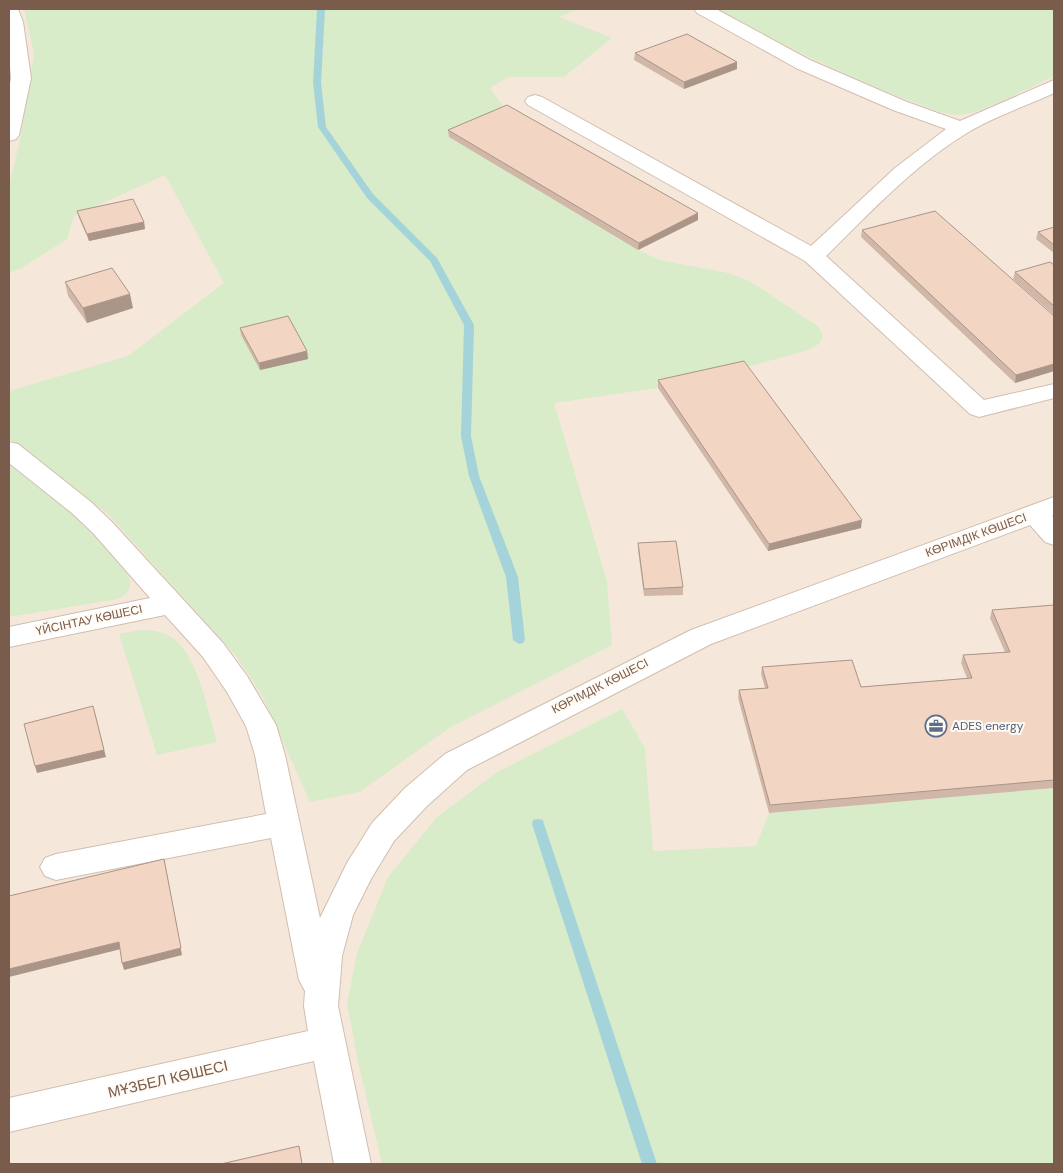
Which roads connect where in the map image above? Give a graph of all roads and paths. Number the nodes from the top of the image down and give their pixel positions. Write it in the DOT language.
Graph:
graph roads {
  1 [pos="9,9"];
  2 [pos="703,9"];
  3 [pos="1054,86"];
  4 [pos="535,101"];
  5 [pos="961,128"];
  6 [pos="9,135"];
  7 [pos="813,256"];
  8 [pos="1054,391"];
  9 [pos="9,450"];
  10 [pos="1045,509"];
  11 [pos="1054,536"];
  12 [pos="170,604"];
  13 [pos="9,637"];
  14 [pos="284,823"];
  15 [pos="56,867"];
  16 [pos="358,872"];
  17 [pos="300,899"];
  18 [pos="321,1006"];
  19 [pos="328,1042"];
  20 [pos="9,1115"];
  21 [pos="352,1164"];
  1 -- 6 [label="street"];
  2 -- 5 [label="street"];
  3 -- 5 [label="street"];
  4 -- 7 [label="street"];
  5 -- 7 [label="street"];
  7 -- 8 [label="street"];
  9 -- 12 [label="street"];
  10 -- 11 [label="street"];
  10 -- 16 [label="street, КӨРІМДІК КӨШЕСІ"];
  12 -- 13 [label="street, ҮЙСІНТАУ КӨШЕСІ"];
  12 -- 14 [label="street"];
  14 -- 15 [label="street"];
  14 -- 17 [label="street"];
  16 -- 17 [label="street"];
  16 -- 18 [label="street, КӨРІМДІК КӨШЕСІ"];
  17 -- 18 [label="street"];
  18 -- 19 [label="street, КӨРІМДІК КӨШЕСІ"];
  19 -- 20 [label="street, МҰЗБЕЛ КӨШЕСІ"];
  19 -- 21 [label="street, КӨРІМДІК КӨШЕСІ"];
}
